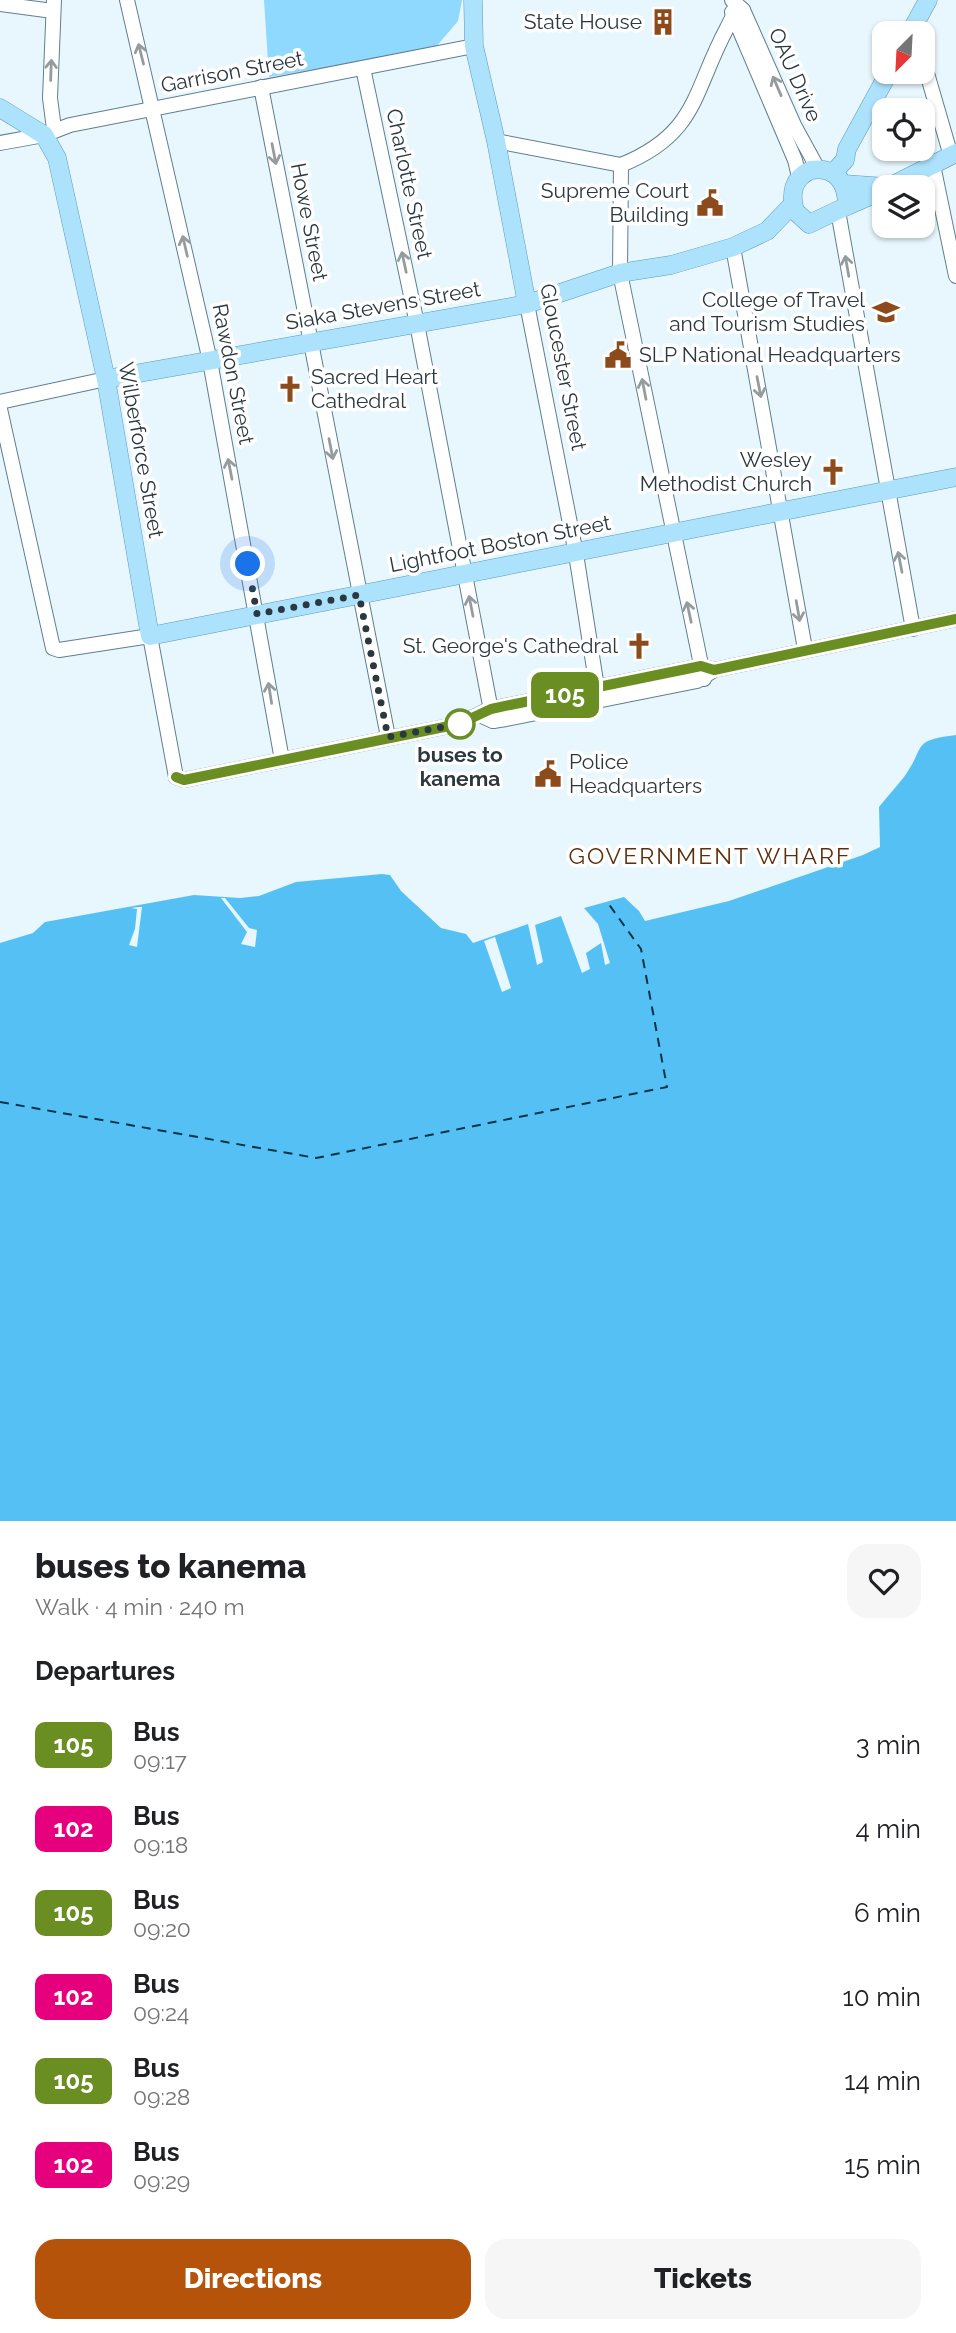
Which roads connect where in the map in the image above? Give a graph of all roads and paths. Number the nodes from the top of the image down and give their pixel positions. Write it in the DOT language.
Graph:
graph roads {
  1 [pos="127,0"];
  2 [pos="473,0"];
  3 [pos="928,0"];
  4 [pos="0,4"];
  5 [pos="54,6"];
  6 [pos="735,6"];
  7 [pos="917,21"];
  8 [pos="474,46"];
  9 [pos="363,68"];
  10 [pos="882,84"];
  11 [pos="931,84"];
  12 [pos="261,87"];
  13 [pos="0,108"];
  14 [pos="154,109"];
  15 [pos="49,132"];
  16 [pos="496,141"];
  17 [pos="0,143"];
  18 [pos="953,154"];
  19 [pos="621,165"];
  20 [pos="933,165"];
  21 [pos="913,175"];
  22 [pos="799,177"];
  23 [pos="834,177"];
  24 [pos="872,185"];
  25 [pos="872,195"];
  26 [pos="793,204"];
  27 [pos="843,209"];
  28 [pos="810,224"];
  29 [pos="767,231"];
  30 [pos="733,247"];
  31 [pos="620,273"];
  32 [pos="956,276"];
  33 [pos="527,304"];
  34 [pos="417,324"];
  35 [pos="310,340"];
  36 [pos="210,361"];
  37 [pos="106,379"];
  38 [pos="0,402"];
  39 [pos="0,409"];
  40 [pos="956,477"];
  41 [pos="886,492"];
  42 [pos="781,514"];
  43 [pos="673,531"];
  44 [pos="576,554"];
  45 [pos="465,574"];
  46 [pos="359,595"];
  47 [pos="257,614"];
  48 [pos="956,619"];
  49 [pos="913,629"];
  50 [pos="150,636"];
  51 [pos="805,649"];
  52 [pos="706,672"];
  53 [pos="598,693"];
  54 [pos="488,715"];
  55 [pos="388,737"];
  56 [pos="282,760"];
  14 -- 1 [label="street, Rawdon Street, one-way"];
  2 -- 8 [label="main road, Gloucester Street"];
  3 -- 7 [label="main road"];
  4 -- 5 [label="street"];
  15 -- 5 [label="street, one-way"];
  6 -- 19 [label="street"];
  6 -- 22 [label="street, OAU Drive"];
  23 -- 6 [label="street, OAU Drive, one-way"];
  8 -- 9 [label="street, Garrison Street"];
  8 -- 16 [label="main road, Gloucester Street"];
  9 -- 12 [label="street, Garrison Street"];
  34 -- 9 [label="street, Charlotte Street, one-way"];
  10 -- 23 [label="main road"];
  11 -- 18 [label="street"];
  12 -- 14 [label="street, Garrison Street"];
  12 -- 35 [label="street, Howe Street, one-way"];
  13 -- 15 [label="main road"];
  14 -- 15 [label="street, Garrison Street"];
  36 -- 14 [label="street, Rawdon Street, one-way"];
  15 -- 17 [label="street, Garrison Street"];
  15 -- 37 [label="main road, Wilberforce Street"];
  16 -- 19 [label="street"];
  16 -- 33 [label="main road, Gloucester Street"];
  18 -- 20 [label="main road"];
  19 -- 31 [label="street"];
  20 -- 21 [label="main road"];
  20 -- 32 [label="street"];
  22 -- 23 [label="main road"];
  22 -- 26 [label="main road"];
  23 -- 24 [label="main road"];
  23 -- 27 [label="main road"];
  25 -- 27 [label="main road"];
  26 -- 28 [label="main road"];
  26 -- 29 [label="main road, Siaka Stevens Street"];
  27 -- 28 [label="main road"];
  41 -- 27 [label="street, one-way"];
  28 -- 29 [label="main road, Siaka Stevens Street"];
  29 -- 30 [label="main road, Siaka Stevens Street"];
  30 -- 31 [label="main road, Siaka Stevens Street"];
  30 -- 42 [label="street, one-way"];
  31 -- 33 [label="main road, Siaka Stevens Street"];
  43 -- 31 [label="street, one-way"];
  33 -- 34 [label="main road, Siaka Stevens Street"];
  33 -- 44 [label="street, Gloucester Street"];
  34 -- 35 [label="main road, Siaka Stevens Street"];
  34 -- 45 [label="street, Charlotte Street"];
  35 -- 36 [label="main road, Siaka Stevens Street"];
  35 -- 46 [label="street, Howe Street, one-way"];
  36 -- 37 [label="main road, Siaka Stevens Street"];
  47 -- 36 [label="street, Rawdon Street, one-way"];
  37 -- 38 [label="street, Siaka Stevens Street"];
  37 -- 50 [label="main road, Wilberforce Street"];
  39 -- 50 [label="street, Lightfoot Boston Street"];
  40 -- 41 [label="main road, Lightfoot Boston Street"];
  41 -- 42 [label="main road, Lightfoot Boston Street"];
  49 -- 41 [label="street, one-way"];
  42 -- 43 [label="main road, Lightfoot Boston Street"];
  42 -- 51 [label="street, one-way"];
  43 -- 44 [label="main road, Lightfoot Boston Street"];
  52 -- 43 [label="street, one-way"];
  44 -- 45 [label="main road, Lightfoot Boston Street"];
  44 -- 53 [label="street, Gloucester Street"];
  45 -- 46 [label="main road, Lightfoot Boston Street"];
  54 -- 45 [label="street, Charlotte Street, one-way"];
  46 -- 47 [label="main road, Lightfoot Boston Street"];
  46 -- 55 [label="street, Howe Street"];
  47 -- 50 [label="main road, Lightfoot Boston Street"];
  56 -- 47 [label="street, Rawdon Street, one-way"];
  48 -- 49 [label="street"];
  49 -- 51 [label="street"];
  50 -- 56 [label="street, Wilberforce Street"];
  51 -- 52 [label="street"];
  52 -- 53 [label="street"];
  53 -- 54 [label="street"];
  54 -- 55 [label="street"];
  55 -- 56 [label="street"];
}
